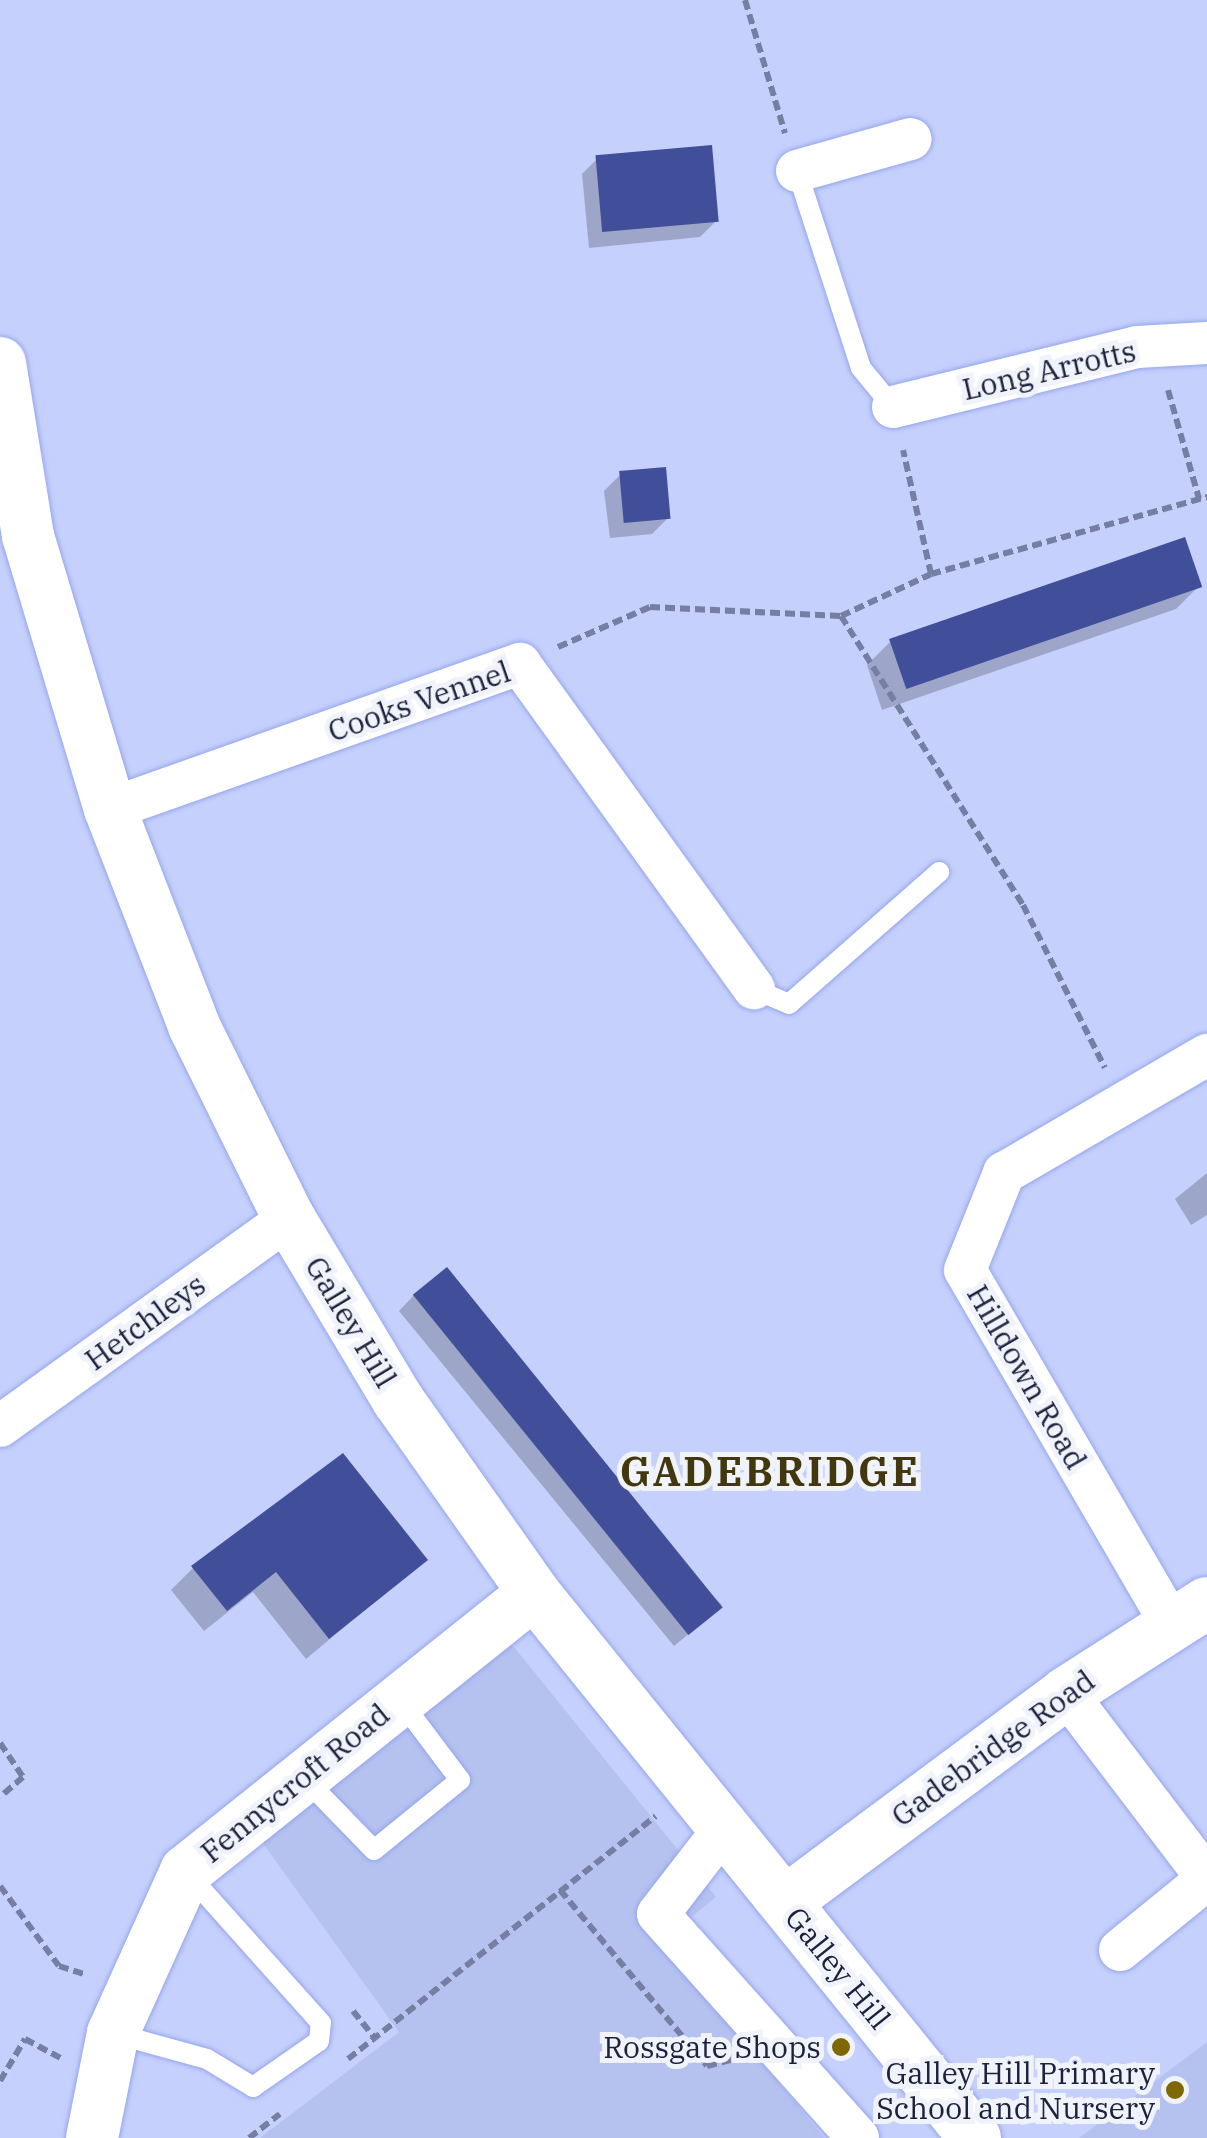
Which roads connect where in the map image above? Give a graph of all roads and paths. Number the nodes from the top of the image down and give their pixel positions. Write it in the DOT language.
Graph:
graph roads {
  1 [pos="745,0"];
  2 [pos="911,139"];
  3 [pos="797,172"];
  4 [pos="1207,343"];
  5 [pos="1156,345"];
  6 [pos="0,363"];
  7 [pos="893,408"];
  8 [pos="1203,498"];
  9 [pos="14,539"];
  10 [pos="931,574"];
  11 [pos="841,616"];
  12 [pos="520,664"];
  13 [pos="110,809"];
  14 [pos="939,872"];
  15 [pos="754,989"];
  16 [pos="1207,1054"];
  17 [pos="1125,1104"];
  18 [pos="290,1218"];
  19 [pos="0,1426"];
  20 [pos="534,1593"];
  21 [pos="1188,1612"];
  22 [pos="1066,1693"];
  23 [pos="399,1699"];
  24 [pos="0,1743"];
  25 [pos="302,1776"];
  26 [pos="689,1790"];
  27 [pos="0,1797"];
  28 [pos="723,1830"];
  29 [pos="186,1871"];
  30 [pos="1207,1879"];
  31 [pos="0,1886"];
  32 [pos="785,1902"];
  33 [pos="1120,1950"];
  34 [pos="116,2036"];
  35 [pos="333,2071"];
  36 [pos="0,2080"];
  37 [pos="291,2104"];
  38 [pos="92,2138"];
  39 [pos="250,2138"];
  40 [pos="858,2138"];
  41 [pos="976,2138"];
  1 -- 3 [label="path"];
  2 -- 3 [label="street"];
  3 -- 7 [label="lane"];
  4 -- 5 [label="street, Long Arrotts"];
  5 -- 7 [label="street, Long Arrotts"];
  5 -- 8 [label="path"];
  6 -- 9 [label="street, Galley Hill"];
  7 -- 10 [label="path"];
  8 -- 10 [label="path"];
  9 -- 13 [label="street, Galley Hill"];
  10 -- 11 [label="path"];
  11 -- 12 [label="path"];
  11 -- 17 [label="path"];
  12 -- 13 [label="street, Cooks Vennel"];
  12 -- 15 [label="street, Cooks Vennel"];
  13 -- 18 [label="street, Galley Hill"];
  14 -- 15 [label="lane"];
  16 -- 17 [label="street, Hilldown Road"];
  17 -- 21 [label="street, Hilldown Road"];
  18 -- 19 [label="street, Hetchleys"];
  18 -- 20 [label="street, Galley Hill"];
  20 -- 23 [label="street, Fennycroft Road"];
  20 -- 26 [label="street, Galley Hill"];
  21 -- 22 [label="street, Gadebridge Road"];
  22 -- 30 [label="street"];
  22 -- 32 [label="street, Gadebridge Road"];
  23 -- 25 [label="street, Fennycroft Road"];
  23 -- 25 [label="lane"];
  24 -- 27 [label="path"];
  25 -- 29 [label="street, Fennycroft Road"];
  26 -- 28 [label="street, Galley Hill"];
  26 -- 35 [label="path"];
  28 -- 32 [label="street, Galley Hill"];
  28 -- 40 [label="street"];
  29 -- 34 [label="street, Fennycroft Road"];
  29 -- 34 [label="lane"];
  30 -- 33 [label="street"];
  31 -- 34 [label="path"];
  32 -- 41 [label="street, Galley Hill"];
  34 -- 36 [label="path"];
  34 -- 38 [label="street, Fennycroft Road"];
  37 -- 39 [label="path"];
}
